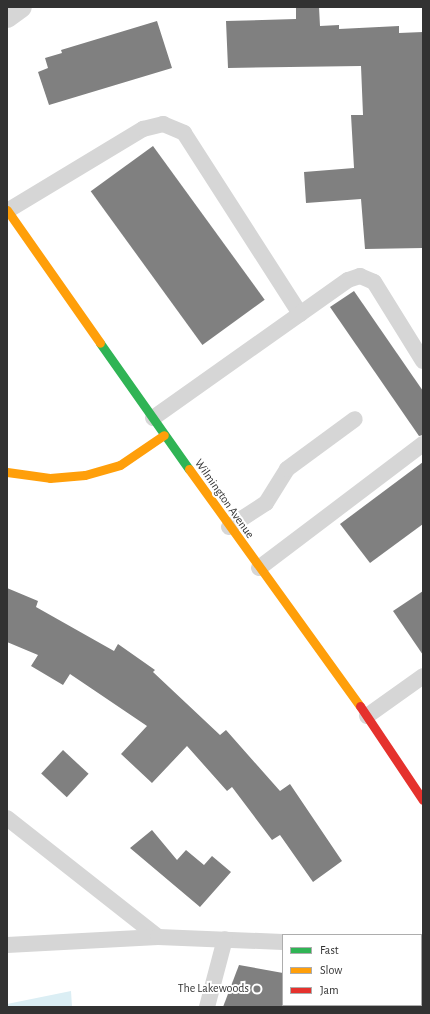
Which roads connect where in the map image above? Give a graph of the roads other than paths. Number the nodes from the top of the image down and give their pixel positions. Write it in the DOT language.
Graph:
graph roads {
  1 [pos="22,7"];
  2 [pos="7,17"];
  3 [pos="7,210"];
  4 [pos="300,314"];
  5 [pos="423,361"];
  6 [pos="153,418"];
  7 [pos="355,419"];
  8 [pos="164,435"];
  9 [pos="423,444"];
  10 [pos="7,472"];
  11 [pos="229,527"];
  12 [pos="259,568"];
  13 [pos="423,676"];
  14 [pos="367,716"];
  15 [pos="423,800"];
  16 [pos="7,818"];
  17 [pos="158,937"];
  18 [pos="225,939"];
  19 [pos="282,942"];
  20 [pos="7,945"];
  21 [pos="207,1007"];
  1 -- 2 [label="street"];
  3 -- 4 [label="lane"];
  3 -- 6 [label="main road, Wilmington Avenue"];
  4 -- 5 [label="lane"];
  4 -- 6 [label="lane"];
  6 -- 8 [label="main road, Wilmington Avenue"];
  7 -- 11 [label="lane"];
  8 -- 10 [label="main road"];
  8 -- 11 [label="main road, Wilmington Avenue"];
  9 -- 12 [label="lane"];
  11 -- 12 [label="main road, Wilmington Avenue"];
  12 -- 14 [label="main road, Wilmington Avenue"];
  13 -- 14 [label="lane"];
  14 -- 15 [label="main road, Wilmington Avenue"];
  16 -- 17 [label="lane"];
  17 -- 18 [label="lane"];
  17 -- 20 [label="lane"];
  18 -- 19 [label="lane"];
  18 -- 21 [label="lane"];
}
